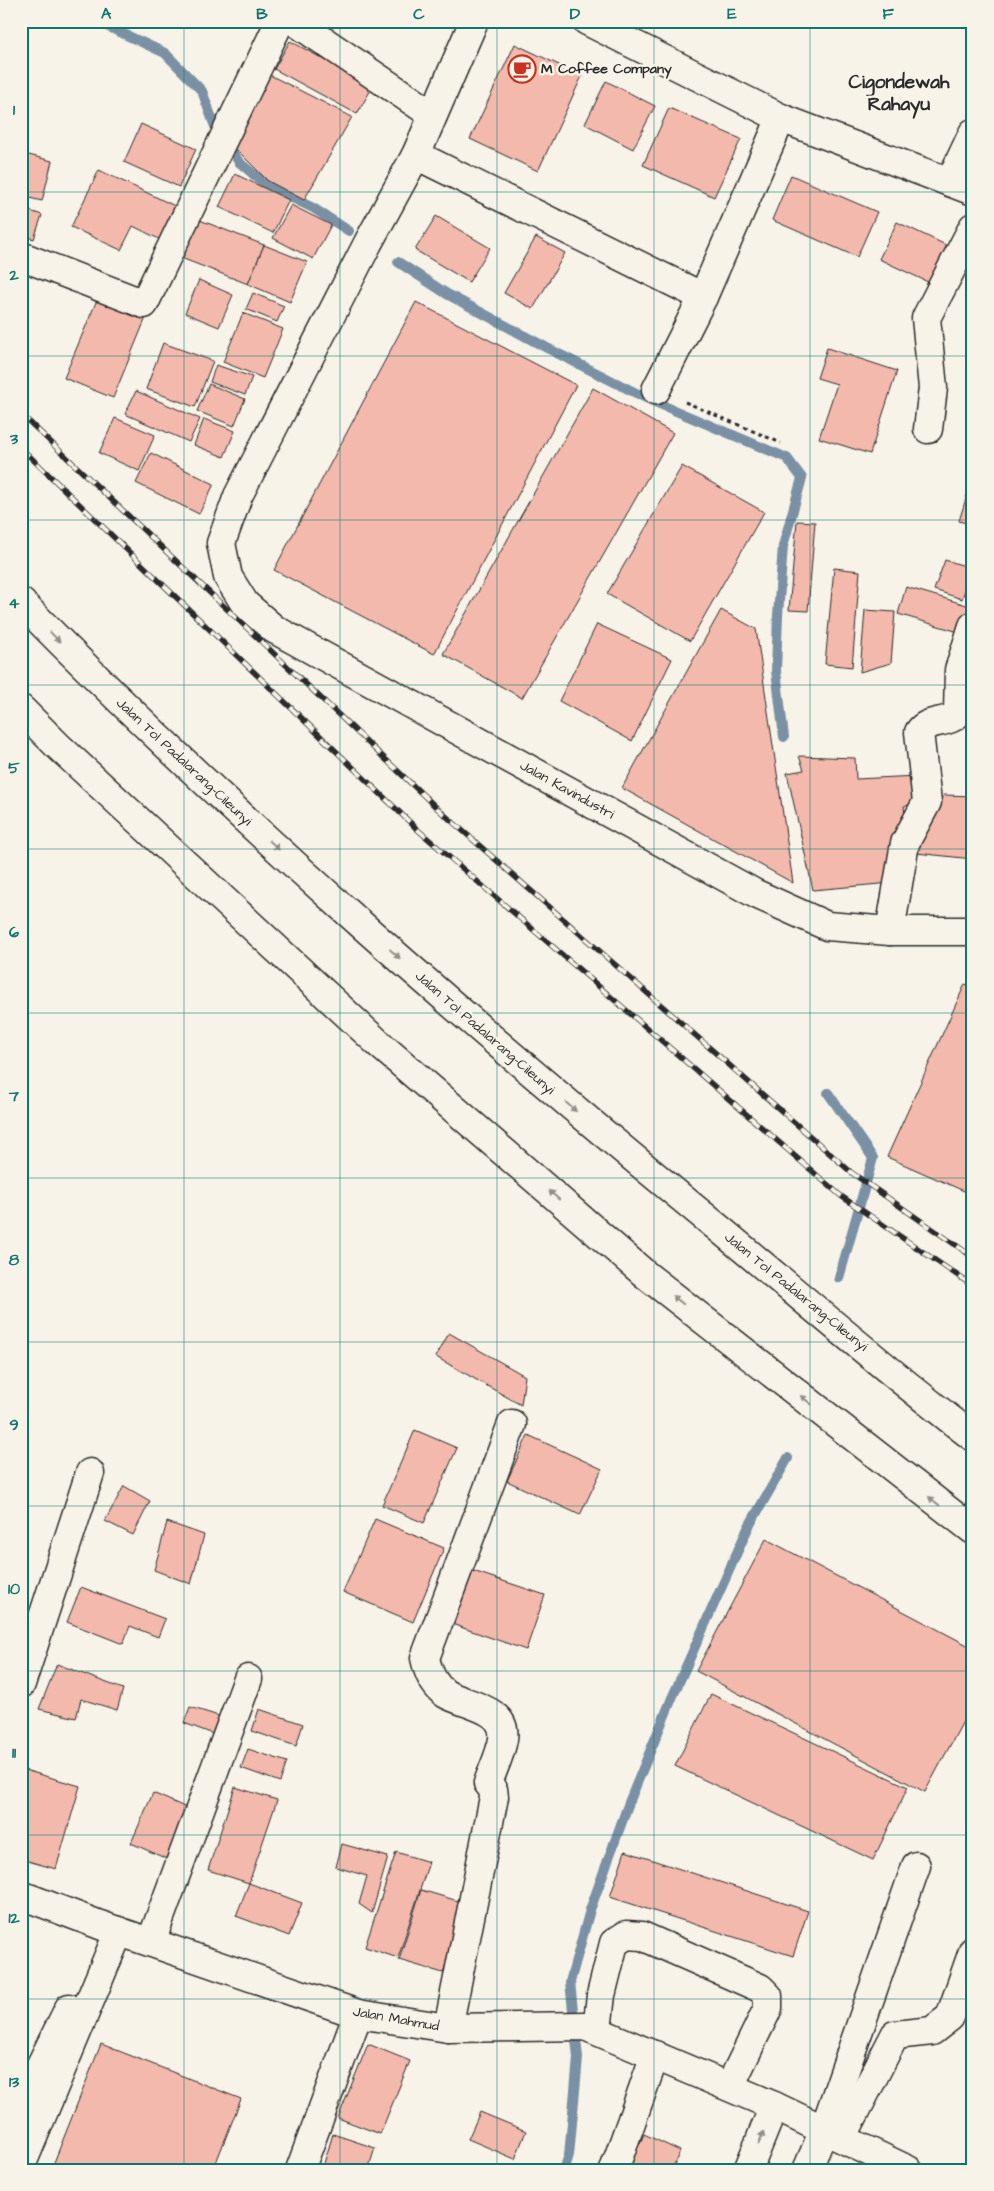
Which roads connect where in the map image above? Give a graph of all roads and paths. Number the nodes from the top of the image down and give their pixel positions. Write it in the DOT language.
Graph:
graph roads {
  1 [pos="280,21"];
  2 [pos="294,21"];
  3 [pos="474,21"];
  4 [pos="587,21"];
  5 [pos="433,115"];
  6 [pos="781,118"];
  7 [pos="973,133"];
  8 [pos="416,155"];
  9 [pos="961,187"];
  10 [pos="973,227"];
  11 [pos="21,256"];
  12 [pos="703,297"];
  13 [pos="656,390"];
  14 [pos="928,429"];
  15 [pos="781,443"];
  16 [pos="21,602"];
  17 [pos="973,626"];
  18 [pos="21,709"];
  19 [pos="890,931"];
  20 [pos="973,931"];
  21 [pos="512,1424"];
  22 [pos="973,1437"];
  23 [pos="90,1473"];
  24 [pos="973,1530"];
  25 [pos="248,1679"];
  26 [pos="21,1684"];
  27 [pos="916,1866"];
  28 [pos="21,1895"];
  29 [pos="110,1928"];
  30 [pos="151,1942"];
  31 [pos="973,1951"];
  32 [pos="358,2014"];
  33 [pos="582,2027"];
  34 [pos="448,2028"];
  35 [pos="655,2055"];
  36 [pos="730,2086"];
  37 [pos="21,2105"];
  38 [pos="774,2106"];
  39 [pos="833,2134"];
  40 [pos="21,2166"];
  41 [pos="300,2170"];
  42 [pos="614,2170"];
  43 [pos="748,2170"];
  44 [pos="807,2170"];
  45 [pos="908,2170"];
  1 -- 11 [label="main road"];
  2 -- 5 [label="main road"];
  3 -- 5 [label="main road"];
  4 -- 6 [label="main road"];
  5 -- 8 [label="main road"];
  6 -- 9 [label="main road"];
  6 -- 12 [label="main road"];
  7 -- 9 [label="main road"];
  8 -- 12 [label="main road"];
  8 -- 19 [label="main road, Jalan Kavindustri"];
  10 -- 14 [label="main road"];
  12 -- 13 [label="main road"];
  13 -- 15 [label="path"];
  16 -- 22 [label="main road, Jalan Tol Padalarang–Cileunyi, one-way"];
  17 -- 19 [label="main road"];
  24 -- 18 [label="main road, one-way"];
  19 -- 20 [label="main road, Jalan Kavindustri"];
  21 -- 34 [label="main road"];
  23 -- 26 [label="main road"];
  25 -- 30 [label="main road"];
  27 -- 39 [label="main road"];
  28 -- 29 [label="main road, Jalan Mahmud"];
  29 -- 30 [label="main road, Jalan Mahmud"];
  29 -- 37 [label="main road"];
  29 -- 40 [label="main road"];
  30 -- 32 [label="main road, Jalan Mahmud"];
  31 -- 39 [label="main road"];
  32 -- 34 [label="main road, Jalan Mahmud"];
  32 -- 41 [label="main road"];
  33 -- 34 [label="main road, Jalan Mahmud"];
  33 -- 35 [label="main road, Jalan Mahmud"];
  33 -- 36 [label="main road"];
  35 -- 36 [label="main road, Jalan Mahmud"];
  35 -- 42 [label="main road"];
  36 -- 38 [label="main road, Jalan Mahmud"];
  38 -- 39 [label="main road, Jalan Mahmud"];
  43 -- 38 [label="main road, one-way"];
  39 -- 44 [label="main road"];
  39 -- 45 [label="main road, Jalan Mahmud"];
}
